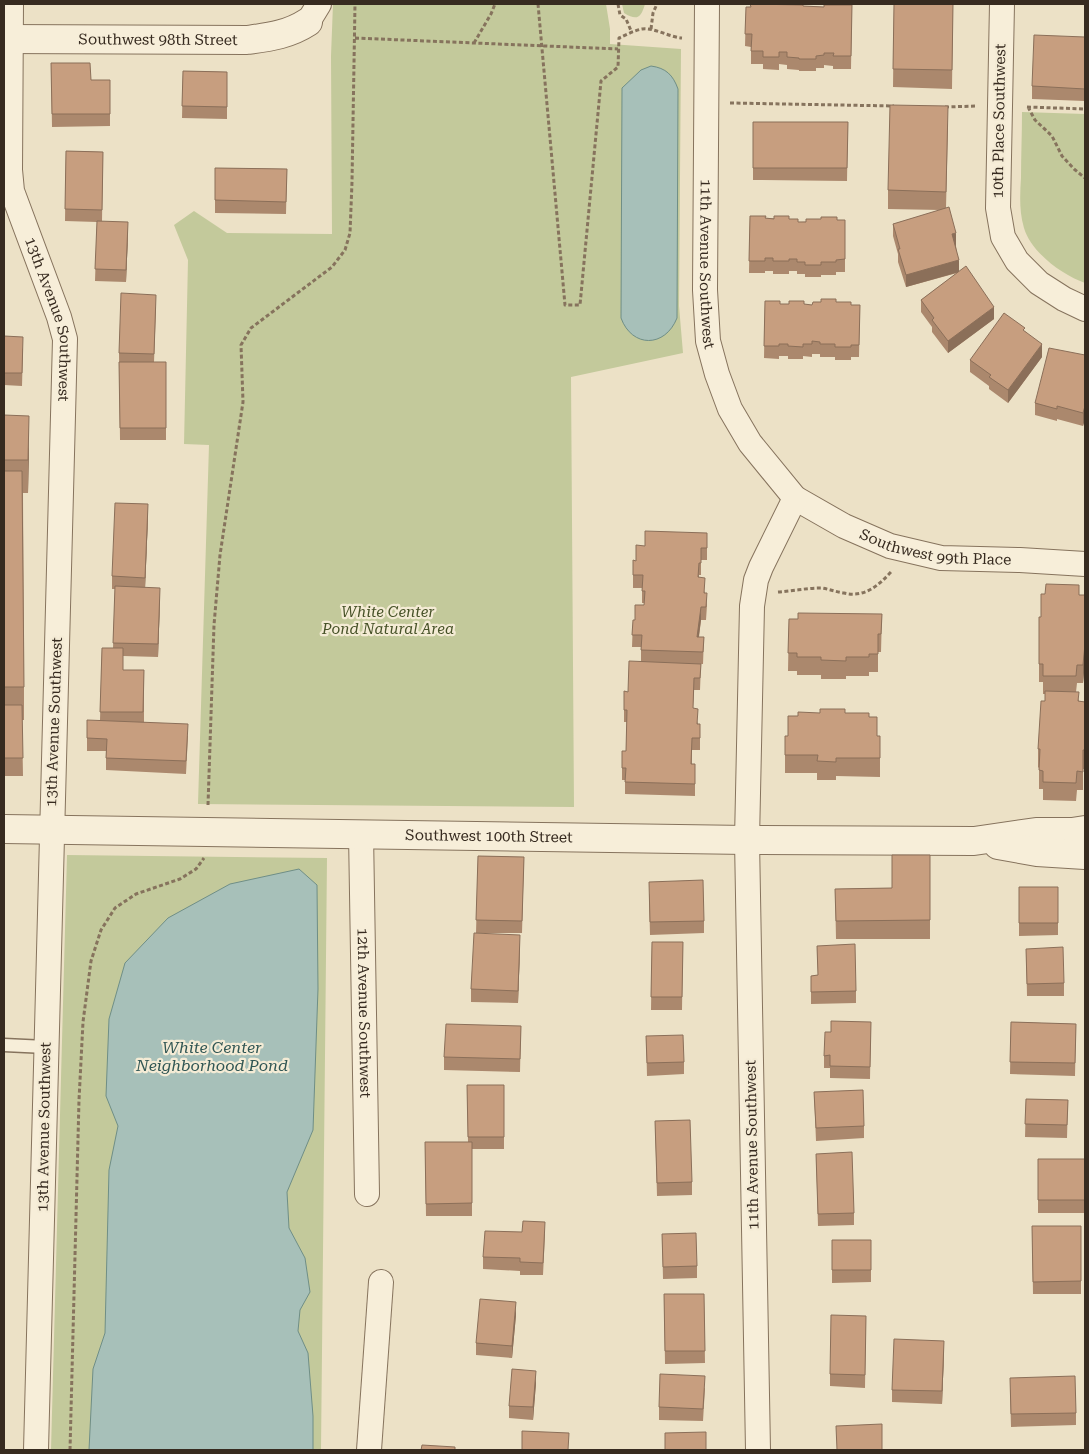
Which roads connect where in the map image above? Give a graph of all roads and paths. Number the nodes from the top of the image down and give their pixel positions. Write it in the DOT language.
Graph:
graph roads {
  1 [pos="10,4"];
  2 [pos="354,4"];
  3 [pos="495,4"];
  4 [pos="538,4"];
  5 [pos="618,4"];
  6 [pos="657,4"];
  7 [pos="706,4"];
  8 [pos="1002,4"];
  9 [pos="313,13"];
  10 [pos="651,29"];
  11 [pos="632,32"];
  12 [pos="355,38"];
  13 [pos="681,38"];
  14 [pos="7,39"];
  15 [pos="474,43"];
  16 [pos="541,46"];
  17 [pos="618,49"];
  18 [pos="724,103"];
  19 [pos="901,106"];
  20 [pos="982,106"];
  21 [pos="941,107"];
  22 [pos="1085,109"];
  23 [pos="1085,178"];
  24 [pos="1085,309"];
  25 [pos="795,498"];
  26 [pos="1085,564"];
  27 [pos="893,570"];
  28 [pos="772,592"];
  29 [pos="208,808"];
  30 [pos="4,829"];
  31 [pos="51,830"];
  32 [pos="1085,830"];
  33 [pos="361,833"];
  34 [pos="747,840"];
  35 [pos="974,841"];
  36 [pos="1085,855"];
  37 [pos="206,856"];
  38 [pos="4,1045"];
  39 [pos="46,1047"];
  40 [pos="367,1194"];
  41 [pos="381,1282"];
  42 [pos="36,1450"];
  43 [pos="70,1450"];
  44 [pos="369,1450"];
  45 [pos="758,1450"];
  1 -- 14 [label="street, 13th Avenue Southwest"];
  2 -- 12 [label="path"];
  3 -- 15 [label="path"];
  4 -- 16 [label="path"];
  5 -- 11 [label="path"];
  6 -- 10 [label="path"];
  7 -- 25 [label="street, 11th Avenue Southwest"];
  8 -- 24 [label="street, 10th Place Southwest"];
  9 -- 14 [label="street, Southwest 98th Street"];
  10 -- 11 [label="path"];
  10 -- 13 [label="path"];
  11 -- 17 [label="path"];
  12 -- 15 [label="path"];
  12 -- 29 [label="path"];
  14 -- 31 [label="street, 13th Avenue Southwest"];
  15 -- 16 [label="path"];
  16 -- 17 [label="path"];
  16 -- 17 [label="path"];
  18 -- 19 [label="path"];
  20 -- 21 [label="path"];
  22 -- 23 [label="path"];
  25 -- 26 [label="street, Southwest 99th Place"];
  25 -- 34 [label="street, 11th Avenue Southwest"];
  27 -- 28 [label="path"];
  30 -- 31 [label="street, Southwest 100th Street"];
  31 -- 33 [label="street, Southwest 100th Street"];
  31 -- 39 [label="street, 13th Avenue Southwest"];
  32 -- 35 [label="street, Southwest 100th Street"];
  33 -- 34 [label="street, Southwest 100th Street"];
  33 -- 40 [label="street, 12th Avenue Southwest"];
  34 -- 35 [label="street, Southwest 100th Street"];
  34 -- 45 [label="street, 11th Avenue Southwest"];
  35 -- 36 [label="street, Southwest 100th Street"];
  37 -- 43 [label="path"];
  38 -- 39 [label="lane"];
  39 -- 42 [label="street, 13th Avenue Southwest"];
  41 -- 44 [label="street"];
}
